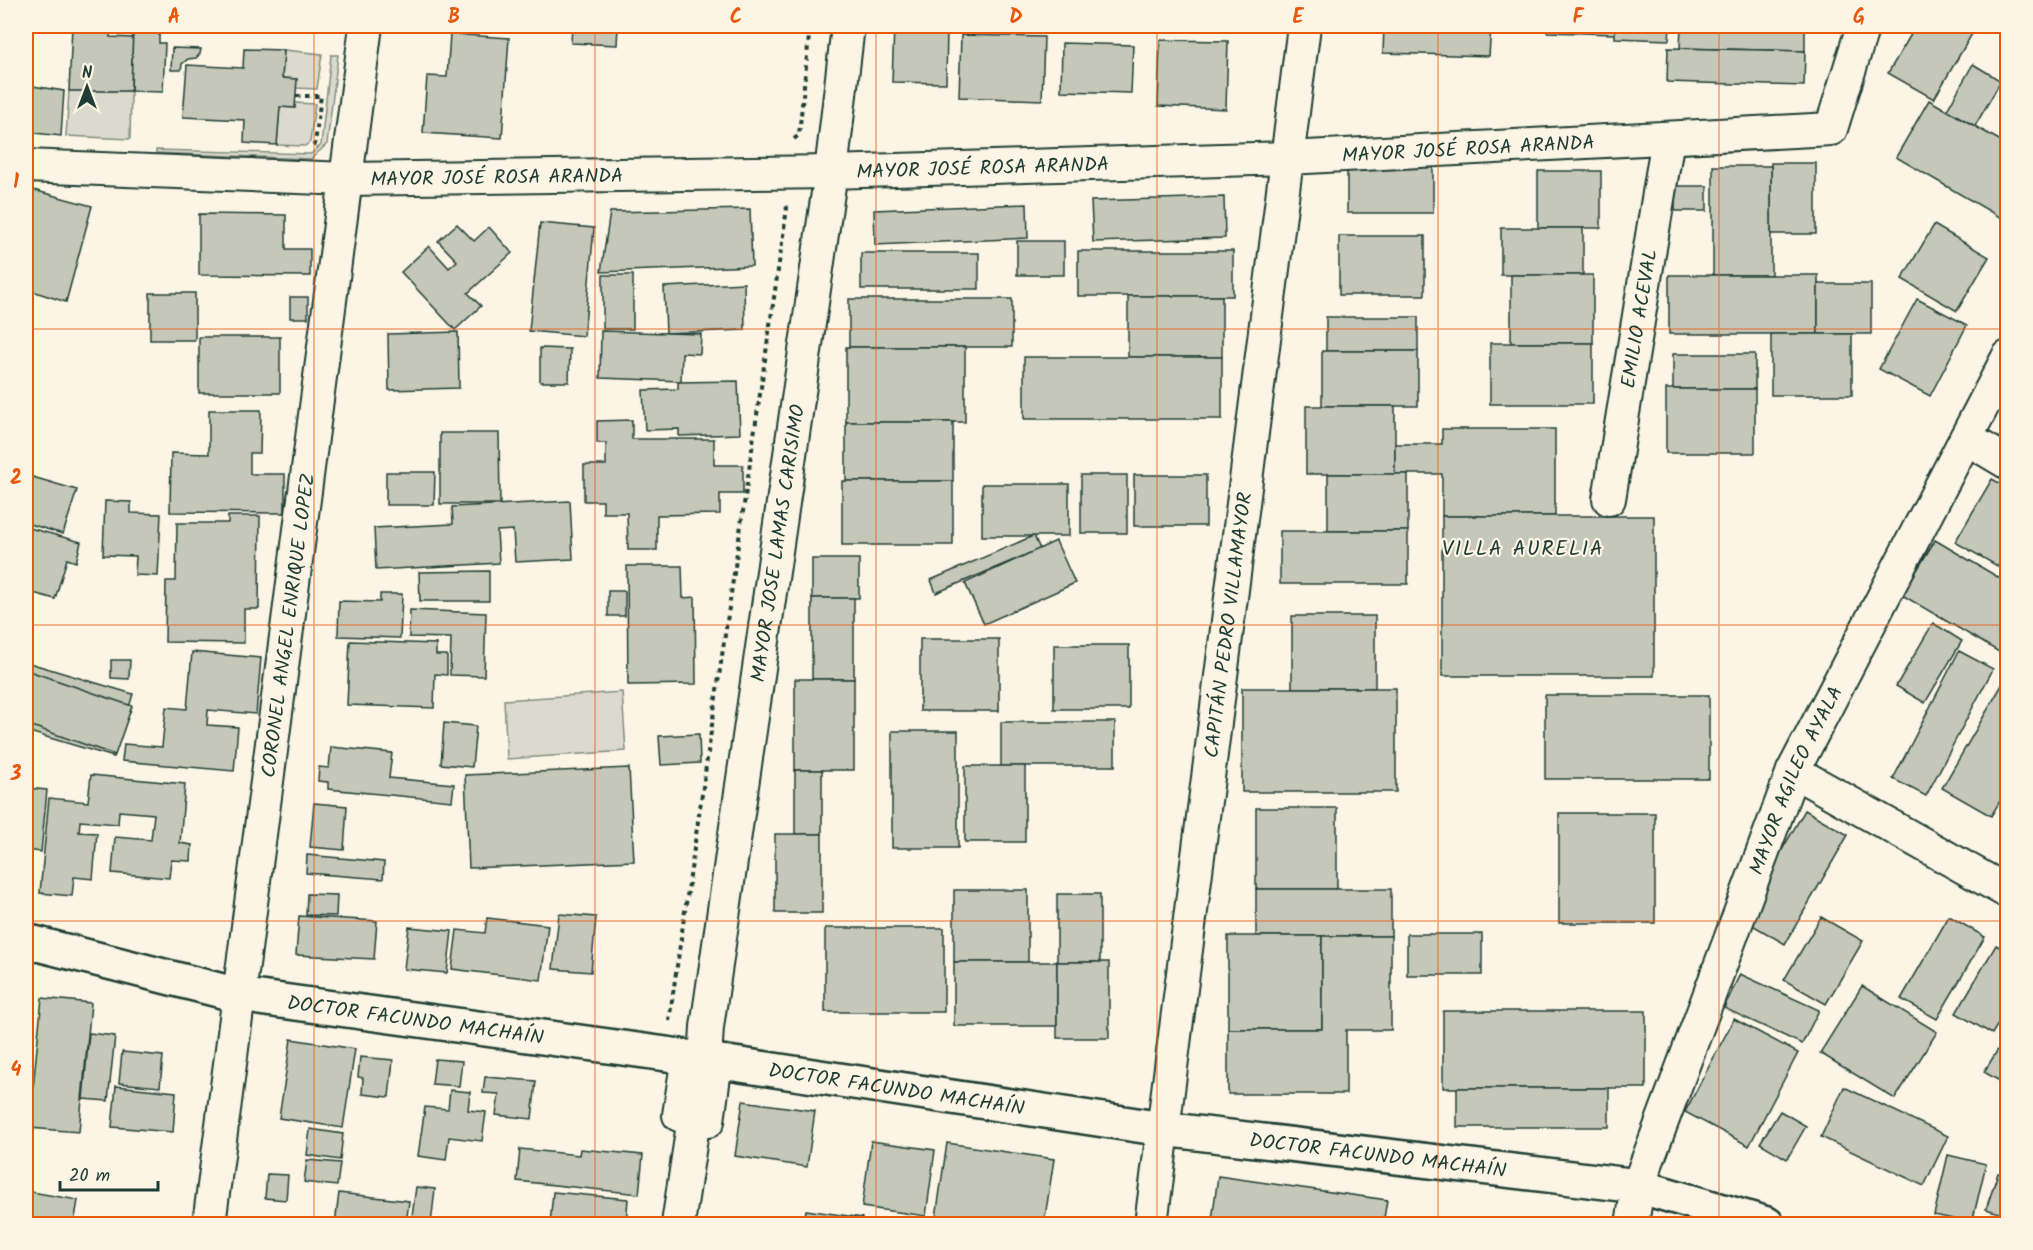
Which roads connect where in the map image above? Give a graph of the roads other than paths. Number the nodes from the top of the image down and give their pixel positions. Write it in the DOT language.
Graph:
graph roads {
  1 [pos="366,26"];
  2 [pos="848,26"];
  3 [pos="1304,26"];
  4 [pos="1863,26"];
  5 [pos="1668,138"];
  6 [pos="1288,158"];
  7 [pos="26,166"];
  8 [pos="831,172"];
  9 [pos="347,179"];
  10 [pos="2007,357"];
  11 [pos="1966,438"];
  12 [pos="2007,463"];
  13 [pos="1609,499"];
  14 [pos="1793,771"];
  15 [pos="2007,892"];
  16 [pos="26,941"];
  17 [pos="238,995"];
  18 [pos="703,1059"];
  19 [pos="1163,1129"];
  20 [pos="1638,1186"];
  21 [pos="208,1224"];
  22 [pos="678,1224"];
  23 [pos="1150,1224"];
  24 [pos="1632,1224"];
  25 [pos="1767,1224"];
  1 -- 9 [label="street, CORONEL ANGEL ENRIQUE LOPEZ"];
  2 -- 8 [label="street, MAYOR JOSE LAMAS CARISIMO"];
  3 -- 6 [label="street, CAPITÁN PEDRO VILLAMAYOR"];
  4 -- 5 [label="street, MAYOR JOSÉ ROSA ARANDA"];
  5 -- 6 [label="street, MAYOR JOSÉ ROSA ARANDA"];
  5 -- 13 [label="street, EMILIO ACEVAL"];
  6 -- 8 [label="street, MAYOR JOSÉ ROSA ARANDA"];
  6 -- 19 [label="street, CAPITÁN PEDRO VILLAMAYOR"];
  7 -- 9 [label="street, MAYOR JOSÉ ROSA ARANDA"];
  8 -- 9 [label="street, MAYOR JOSÉ ROSA ARANDA"];
  8 -- 18 [label="street, MAYOR JOSE LAMAS CARISIMO"];
  9 -- 17 [label="street, CORONEL ANGEL ENRIQUE LOPEZ"];
  10 -- 11 [label="street, MAYOR AGILEO AYALA"];
  11 -- 12 [label="street"];
  11 -- 14 [label="street, MAYOR AGILEO AYALA"];
  14 -- 15 [label="street"];
  14 -- 20 [label="street, MAYOR AGILEO AYALA"];
  16 -- 17 [label="main road, DOCTOR FACUNDO MACHAÍN"];
  17 -- 18 [label="main road, DOCTOR FACUNDO MACHAÍN"];
  17 -- 21 [label="street, CORONEL ANGEL ENRIQUE LOPEZ"];
  18 -- 19 [label="main road, DOCTOR FACUNDO MACHAÍN"];
  18 -- 22 [label="street, MAYOR JOSE LAMAS CARISIMO"];
  19 -- 20 [label="main road, DOCTOR FACUNDO MACHAÍN"];
  19 -- 23 [label="street, CAPITÁN PEDRO VILLAMAYOR"];
  20 -- 24 [label="street, MAYOR AGILEO AYALA"];
  20 -- 25 [label="main road, DOCTOR FACUNDO MACHAÍN"];
}
